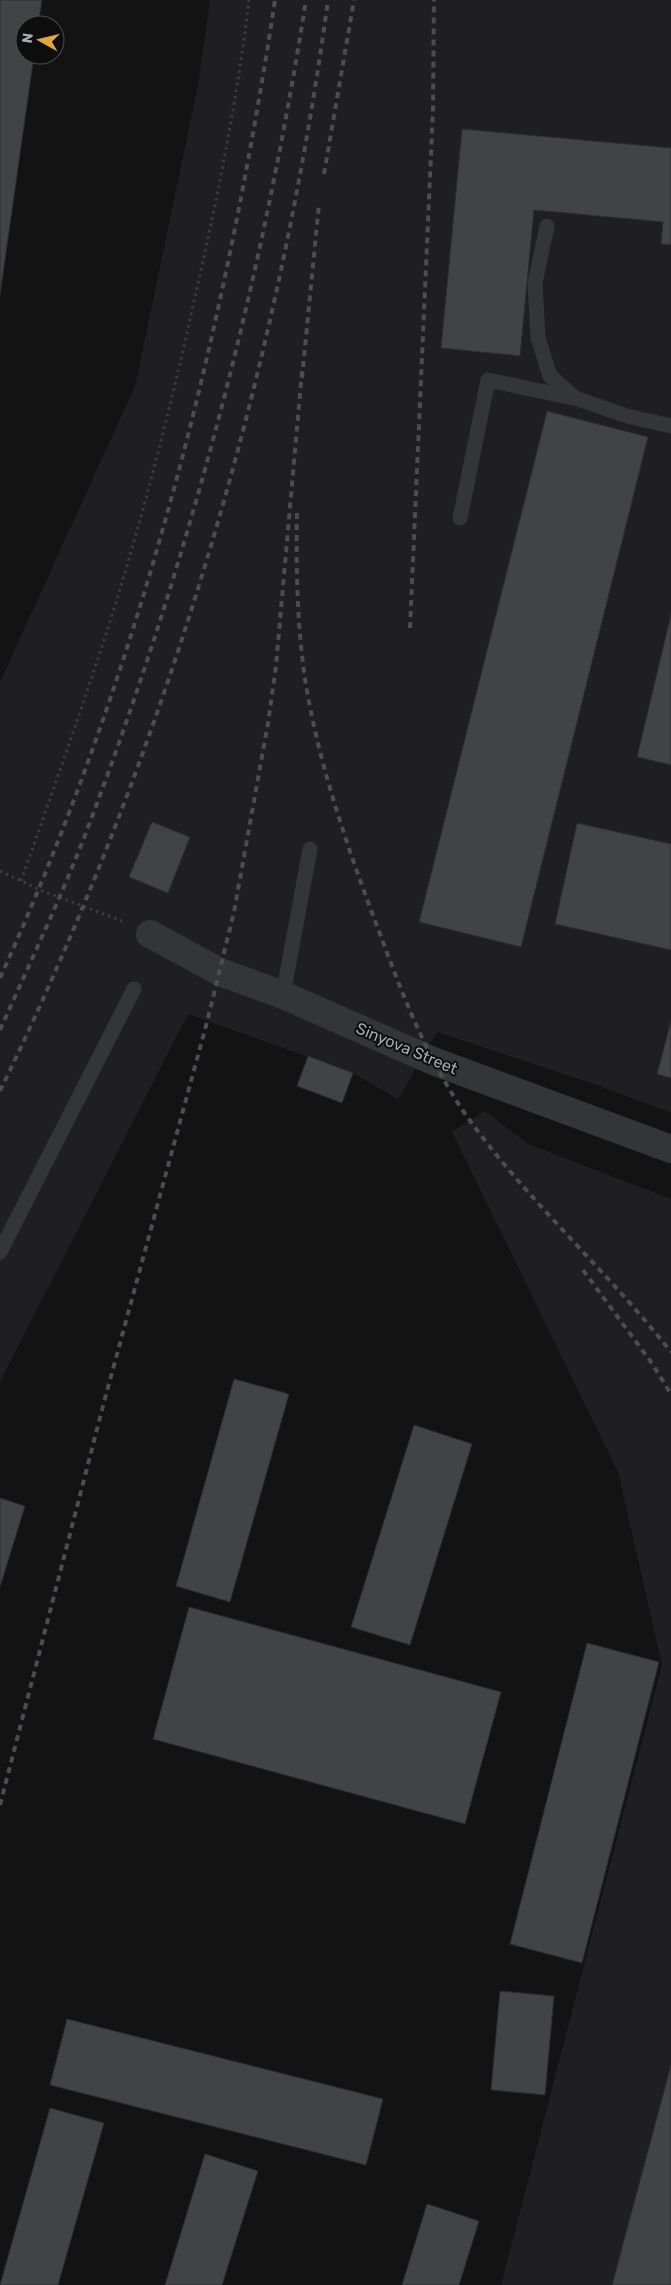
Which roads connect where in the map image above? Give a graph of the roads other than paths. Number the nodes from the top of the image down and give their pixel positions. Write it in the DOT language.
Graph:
graph roads {
  1 [pos="547,226"];
  2 [pos="575,398"];
  3 [pos="671,426"];
  4 [pos="460,518"];
  5 [pos="310,849"];
  6 [pos="150,934"];
  7 [pos="134,989"];
  8 [pos="283,995"];
  9 [pos="671,1149"];
  10 [pos="0,1252"];
  1 -- 2 [label="lane"];
  2 -- 3 [label="lane"];
  2 -- 4 [label="lane"];
  5 -- 8 [label="lane"];
  6 -- 8 [label="street, Sinyova Street"];
  7 -- 10 [label="lane"];
  8 -- 9 [label="street, Sinyova Street"];
}
